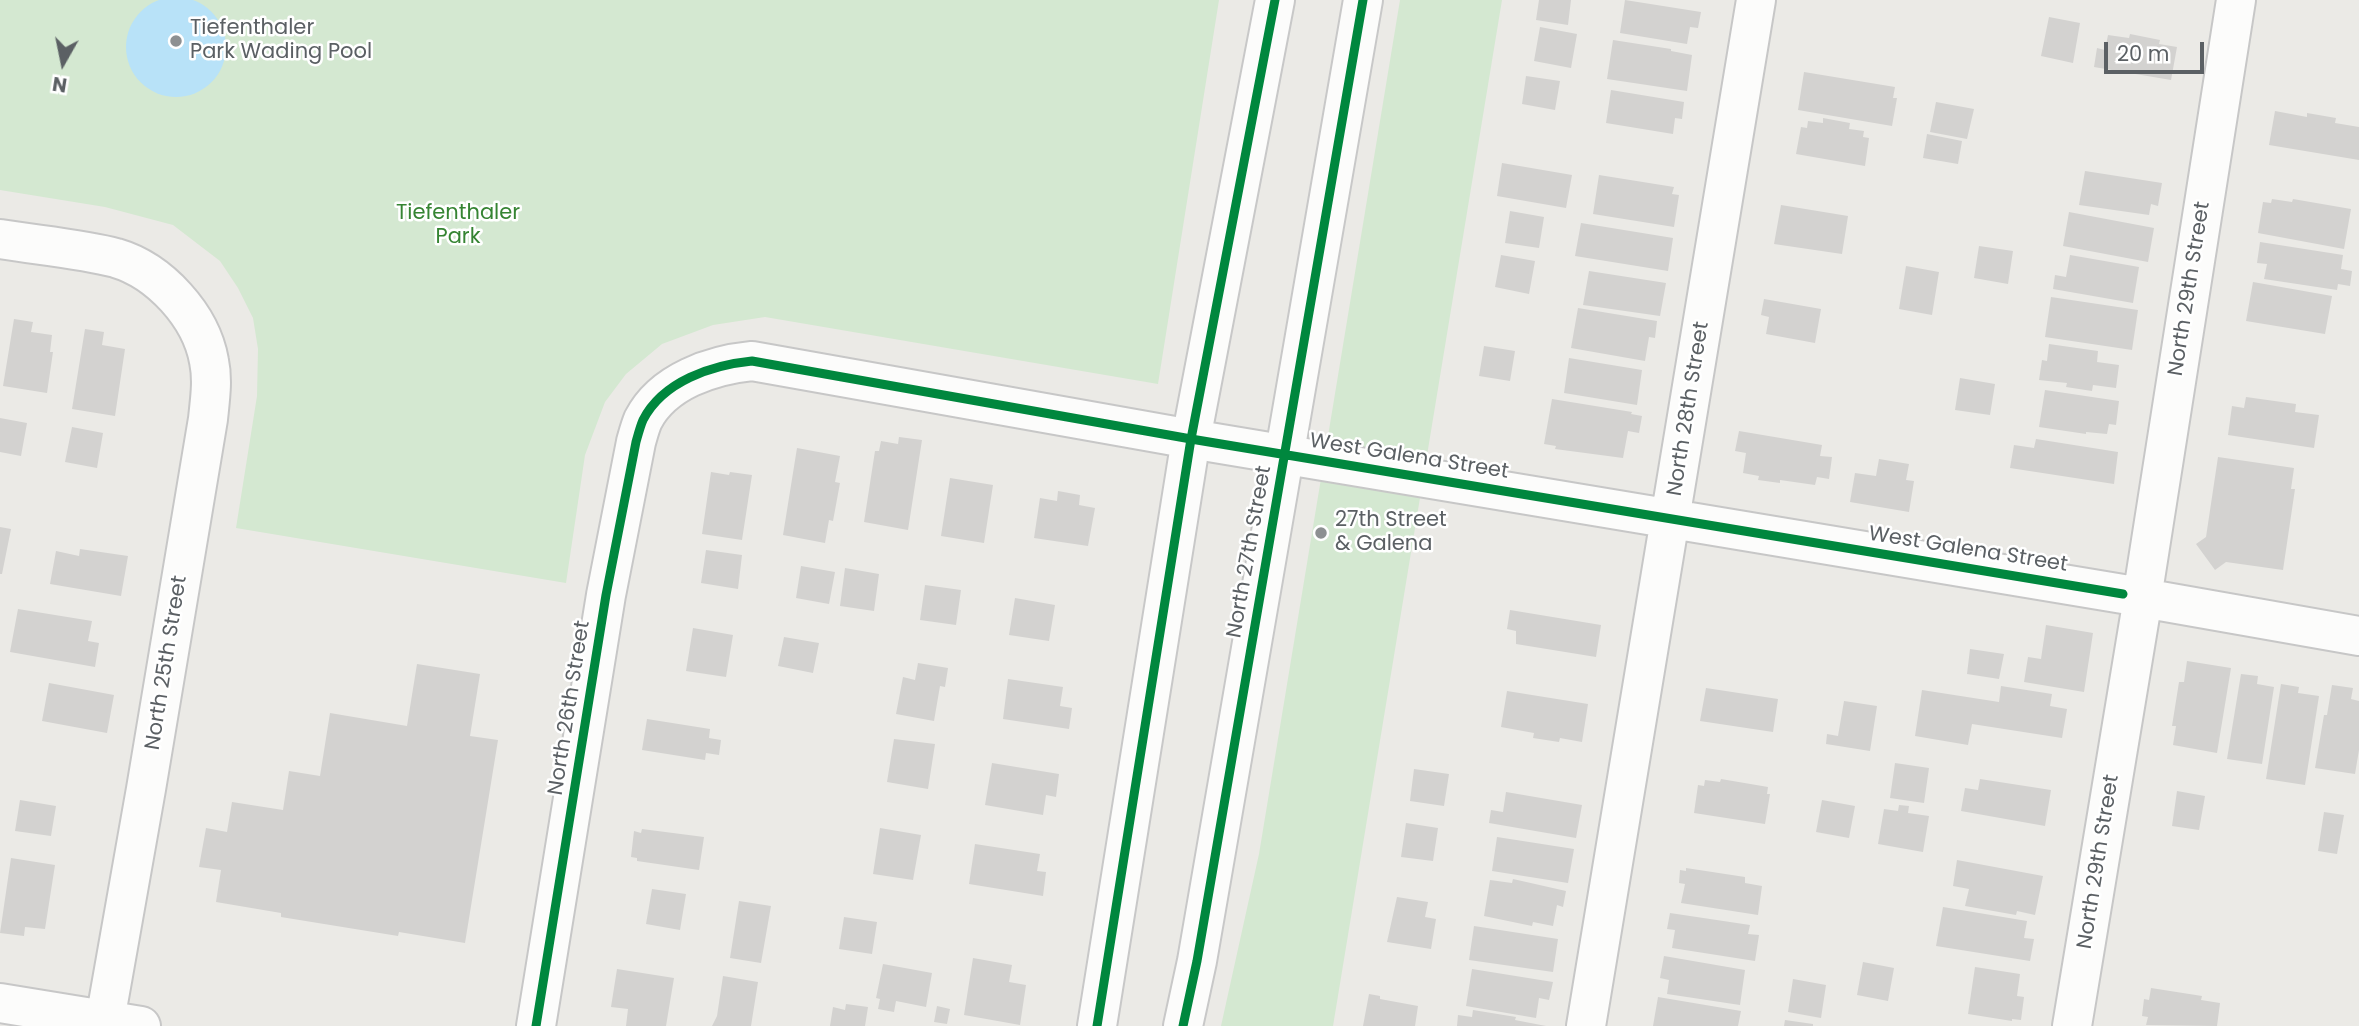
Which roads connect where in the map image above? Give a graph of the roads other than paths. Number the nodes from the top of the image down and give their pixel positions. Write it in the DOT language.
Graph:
graph roads {
  1 [pos="1275,0"];
  2 [pos="1363,0"];
  3 [pos="1756,0"];
  4 [pos="2236,0"];
  5 [pos="0,239"];
  6 [pos="657,401"];
  7 [pos="1191,439"];
  8 [pos="1284,454"];
  9 [pos="1671,519"];
  10 [pos="2142,597"];
  11 [pos="2359,636"];
  12 [pos="0,1003"];
  13 [pos="116,1024"];
  14 [pos="536,1026"];
  15 [pos="1097,1026"];
  16 [pos="1183,1026"];
  17 [pos="1586,1026"];
  18 [pos="2072,1026"];
  1 -- 7 [label="street"];
  2 -- 8 [label="street, North 27th Street"];
  3 -- 9 [label="street, North 28th Street"];
  4 -- 10 [label="street, North 29th Street"];
  5 -- 13 [label="street, North 25th Street"];
  6 -- 7 [label="street, West Galena Street"];
  6 -- 14 [label="street, North 26th Street"];
  7 -- 8 [label="street, West Galena Street"];
  7 -- 15 [label="street"];
  8 -- 9 [label="street, West Galena Street"];
  8 -- 16 [label="street, North 27th Street"];
  9 -- 10 [label="street, West Galena Street"];
  9 -- 17 [label="street, North 28th Street"];
  10 -- 11 [label="street, West Galena Street"];
  10 -- 18 [label="street, North 29th Street"];
  12 -- 13 [label="street"];
}
